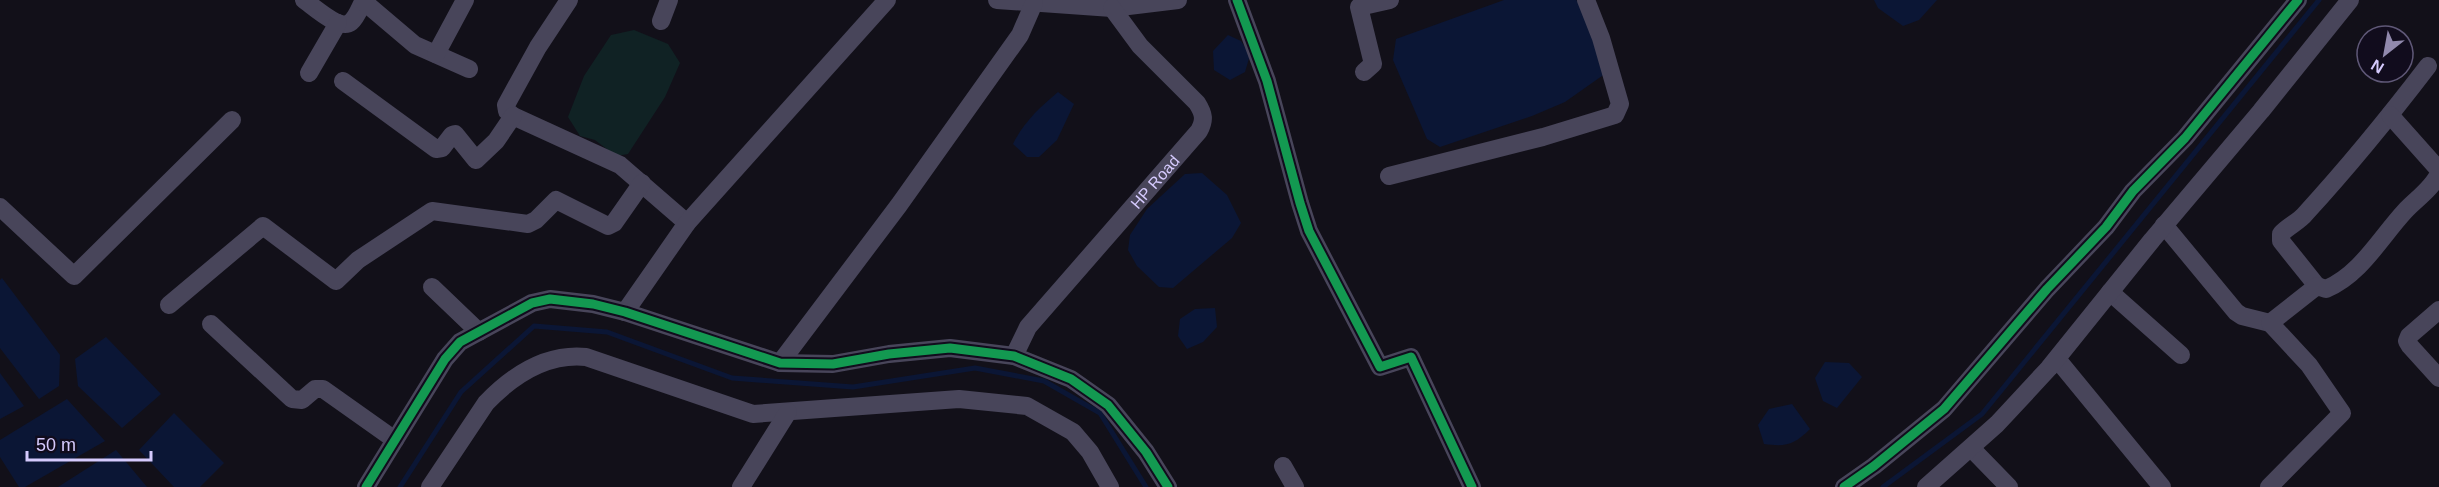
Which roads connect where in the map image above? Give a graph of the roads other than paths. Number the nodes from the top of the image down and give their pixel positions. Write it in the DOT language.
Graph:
graph roads {
  1 [pos="304,0"];
  2 [pos="364,0"];
  3 [pos="465,0"];
  4 [pos="569,0"];
  5 [pos="669,0"];
  6 [pos="887,0"];
  7 [pos="997,0"];
  8 [pos="1178,0"];
  9 [pos="1237,0"];
  10 [pos="1390,0"];
  11 [pos="1586,0"];
  12 [pos="2298,0"];
  13 [pos="2350,0"];
  14 [pos="1034,3"];
  15 [pos="1112,8"];
  16 [pos="661,21"];
  17 [pos="338,23"];
  18 [pos="435,54"];
  19 [pos="2428,66"];
  20 [pos="469,69"];
  21 [pos="1364,72"];
  22 [pos="309,73"];
  23 [pos="343,81"];
  24 [pos="2390,115"];
  25 [pos="513,116"];
  26 [pos="232,120"];
  27 [pos="1389,176"];
  28 [pos="642,183"];
  29 [pos="0,207"];
  30 [pos="687,223"];
  31 [pos="2164,225"];
  32 [pos="432,286"];
  33 [pos="2317,286"];
  34 [pos="2110,292"];
  35 [pos="169,305"];
  36 [pos="2439,310"];
  37 [pos="625,312"];
  38 [pos="2270,323"];
  39 [pos="211,324"];
  40 [pos="479,332"];
  41 [pos="2181,355"];
  42 [pos="1014,356"];
  43 [pos="2056,359"];
  44 [pos="780,363"];
  45 [pos="2439,378"];
  46 [pos="788,412"];
  47 [pos="394,440"];
  48 [pos="1971,447"];
  49 [pos="1283,466"];
  50 [pos="366,487"];
  51 [pos="430,487"];
  52 [pos="741,487"];
  53 [pos="1110,487"];
  54 [pos="1168,487"];
  55 [pos="1295,487"];
  56 [pos="1472,487"];
  57 [pos="1844,487"];
  58 [pos="1926,487"];
  59 [pos="2009,487"];
  60 [pos="2162,487"];
  61 [pos="2269,487"];
  1 -- 17 [label="street"];
  2 -- 17 [label="street"];
  2 -- 18 [label="street"];
  3 -- 18 [label="street"];
  4 -- 25 [label="street"];
  5 -- 16 [label="street"];
  6 -- 30 [label="street"];
  7 -- 14 [label="street"];
  8 -- 15 [label="street"];
  9 -- 56 [label="street"];
  10 -- 21 [label="street"];
  11 -- 27 [label="street"];
  12 -- 57 [label="street"];
  13 -- 31 [label="street"];
  14 -- 15 [label="street"];
  14 -- 44 [label="street"];
  15 -- 42 [label="street, HP Road"];
  17 -- 22 [label="street"];
  18 -- 20 [label="street"];
  19 -- 24 [label="street"];
  23 -- 25 [label="street"];
  24 -- 33 [label="street"];
  24 -- 33 [label="street"];
  25 -- 28 [label="street"];
  26 -- 29 [label="street"];
  28 -- 30 [label="street"];
  28 -- 35 [label="street"];
  30 -- 37 [label="street"];
  31 -- 34 [label="street"];
  31 -- 38 [label="street"];
  32 -- 40 [label="street"];
  33 -- 38 [label="street"];
  34 -- 41 [label="street"];
  34 -- 43 [label="street"];
  36 -- 45 [label="street"];
  37 -- 40 [label="street"];
  37 -- 44 [label="street"];
  38 -- 61 [label="street"];
  39 -- 47 [label="street"];
  40 -- 47 [label="street"];
  42 -- 44 [label="street"];
  42 -- 54 [label="street"];
  43 -- 48 [label="street"];
  43 -- 60 [label="street"];
  46 -- 51 [label="street"];
  46 -- 52 [label="street"];
  46 -- 53 [label="street"];
  47 -- 50 [label="street"];
  48 -- 58 [label="street"];
  48 -- 59 [label="street"];
  49 -- 55 [label="street"];
}
